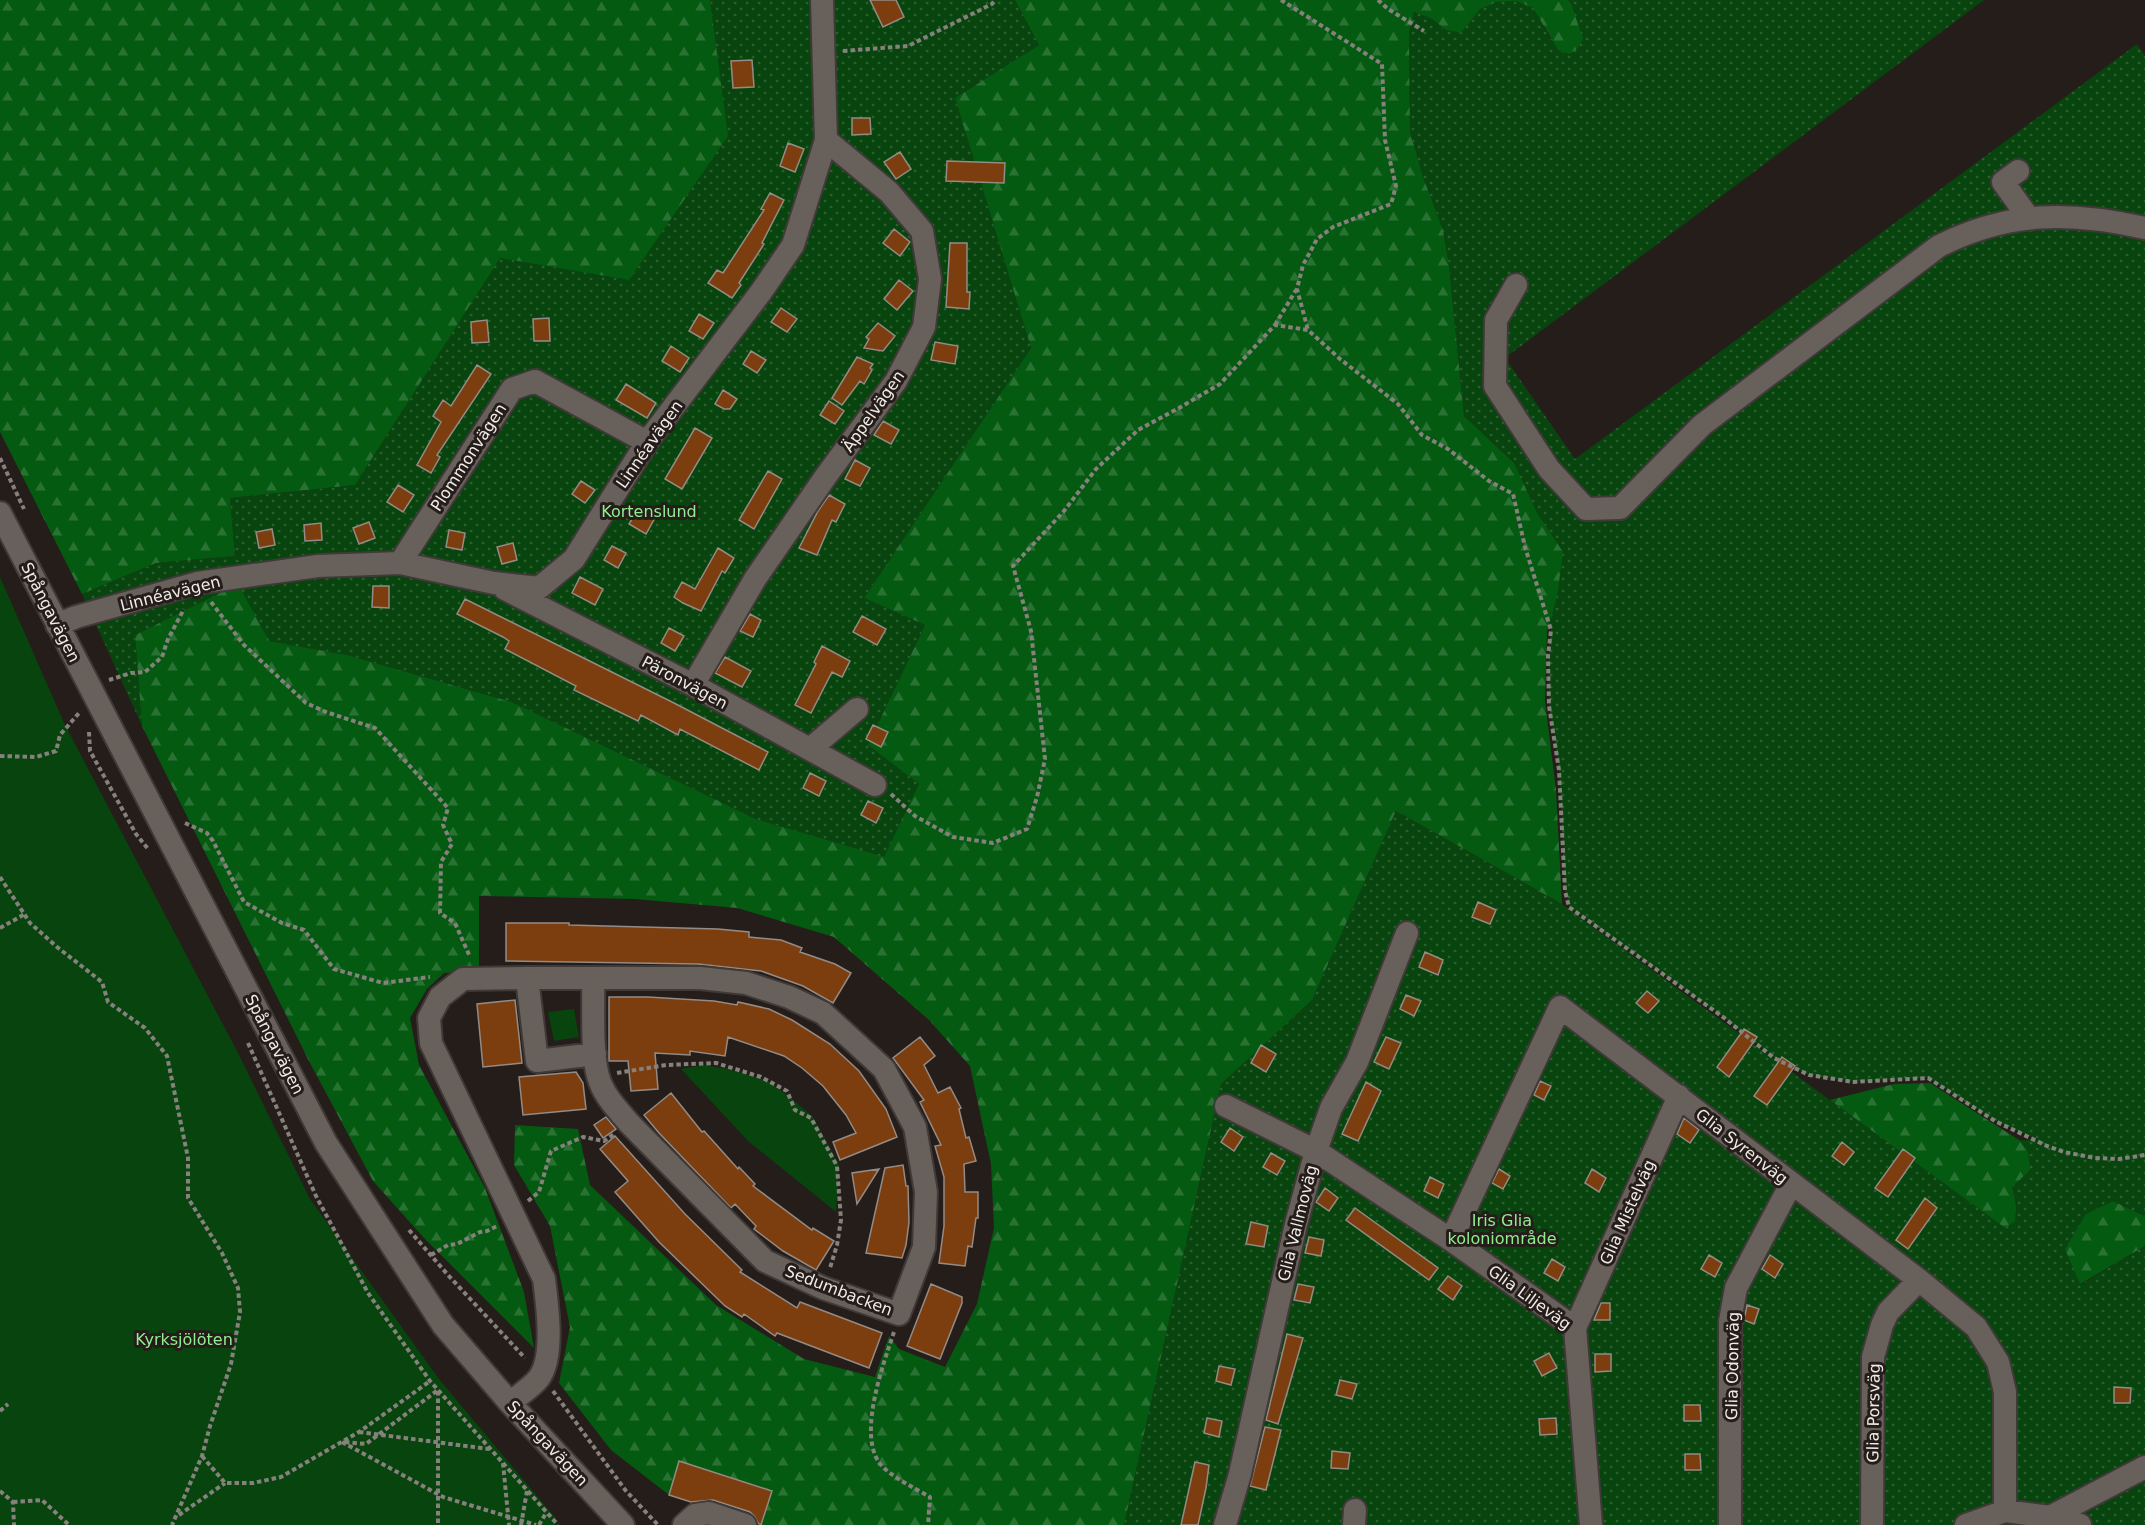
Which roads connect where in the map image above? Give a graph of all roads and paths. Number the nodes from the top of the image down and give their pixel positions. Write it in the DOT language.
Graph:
graph roads {
  1 [pos="822,0"];
  2 [pos="995,0"];
  3 [pos="1281,0"];
  4 [pos="1378,0"];
  5 [pos="1424,31"];
  6 [pos="825,53"];
  7 [pos="826,140"];
  8 [pos="2018,171"];
  9 [pos="2028,217"];
  10 [pos="2145,228"];
  11 [pos="1516,285"];
  12 [pos="1297,289"];
  13 [pos="1275,325"];
  14 [pos="1308,330"];
  15 [pos="647,442"];
  16 [pos="0,458"];
  17 [pos="26,511"];
  18 [pos="0,513"];
  19 [pos="400,563"];
  20 [pos="197,583"];
  21 [pos="494,583"];
  22 [pos="57,625"];
  23 [pos="103,670"];
  24 [pos="109,680"];
  25 [pos="693,685"];
  26 [pos="114,690"];
  27 [pos="75,704"];
  28 [pos="857,709"];
  29 [pos="79,713"];
  30 [pos="810,749"];
  31 [pos="0,756"];
  32 [pos="875,785"];
  33 [pos="176,819"];
  34 [pos="153,854"];
  35 [pos="0,877"];
  36 [pos="25,914"];
  37 [pos="0,928"];
  38 [pos="1407,933"];
  39 [pos="431,976"];
  40 [pos="527,978"];
  41 [pos="593,978"];
  42 [pos="480,979"];
  43 [pos="246,1039"];
  44 [pos="597,1065"];
  45 [pos="1678,1096"];
  46 [pos="1226,1106"];
  47 [pos="629,1123"];
  48 [pos="1316,1151"];
  49 [pos="2145,1155"];
  50 [pos="1791,1184"];
  51 [pos="514,1214"];
  52 [pos="403,1224"];
  53 [pos="1451,1240"];
  54 [pos="431,1255"];
  55 [pos="1918,1280"];
  56 [pos="824,1287"];
  57 [pos="899,1314"];
  58 [pos="1575,1328"];
  59 [pos="540,1377"];
  60 [pos="430,1381"];
  61 [pos="438,1390"];
  62 [pos="510,1403"];
  63 [pos="8,1404"];
  64 [pos="0,1411"];
  65 [pos="358,1432"];
  66 [pos="379,1435"];
  67 [pos="342,1442"];
  68 [pos="438,1442"];
  69 [pos="490,1449"];
  70 [pos="202,1456"];
  71 [pos="503,1463"];
  72 [pos="2145,1467"];
  73 [pos="225,1483"];
  74 [pos="0,1491"];
  75 [pos="527,1491"];
  76 [pos="438,1495"];
  77 [pos="13,1502"];
  78 [pos="2005,1511"];
  79 [pos="547,1512"];
  80 [pos="177,1516"];
  81 [pos="508,1516"];
  82 [pos="2050,1517"];
  83 [pos="521,1523"];
  84 [pos="14,1525"];
  85 [pos="69,1525"];
  86 [pos="172,1525"];
  87 [pos="438,1525"];
  88 [pos="508,1525"];
  89 [pos="538,1525"];
  90 [pos="558,1525"];
  91 [pos="623,1525"];
  92 [pos="658,1525"];
  93 [pos="684,1525"];
  94 [pos="745,1525"];
  95 [pos="928,1525"];
  96 [pos="1225,1525"];
  97 [pos="1591,1525"];
  98 [pos="1730,1525"];
  99 [pos="1872,1525"];
  100 [pos="1966,1525"];
  101 [pos="2080,1525"];
  1 -- 6 [label="street, Linnéavägen"];
  2 -- 6 [label="path"];
  3 -- 12 [label="path"];
  4 -- 5 [label="path"];
  6 -- 7 [label="street, Linnéavägen"];
  7 -- 15 [label="street, Linnéavägen"];
  7 -- 25 [label="street, Äppelvägen"];
  8 -- 9 [label="street"];
  9 -- 10 [label="street"];
  9 -- 11 [label="street"];
  12 -- 13 [label="path"];
  12 -- 14 [label="path"];
  13 -- 14 [label="path"];
  13 -- 32 [label="path"];
  14 -- 49 [label="path"];
  15 -- 19 [label="street, Plommonvägen"];
  15 -- 21 [label="street, Linnéavägen"];
  16 -- 17 [label="path"];
  18 -- 22 [label="street, Spångavägen"];
  19 -- 20 [label="street, Linnéavägen"];
  19 -- 21 [label="street, Linnéavägen"];
  20 -- 22 [label="street, Linnéavägen"];
  20 -- 24 [label="path"];
  20 -- 42 [label="path"];
  21 -- 25 [label="street, Päronvägen"];
  22 -- 62 [label="street, Spångavägen"];
  23 -- 24 [label="path"];
  24 -- 26 [label="path"];
  25 -- 30 [label="street, Päronvägen"];
  27 -- 29 [label="path"];
  28 -- 30 [label="street"];
  29 -- 31 [label="path"];
  29 -- 34 [label="path"];
  30 -- 32 [label="street, Päronvägen"];
  33 -- 39 [label="path"];
  35 -- 36 [label="path"];
  36 -- 37 [label="path"];
  36 -- 70 [label="path"];
  38 -- 48 [label="street, Glia Vallmoväg"];
  40 -- 41 [label="street, Sedumbacken"];
  40 -- 42 [label="street, Sedumbacken"];
  40 -- 44 [label="street"];
  41 -- 44 [label="street, Sedumbacken"];
  41 -- 57 [label="street, Sedumbacken"];
  42 -- 51 [label="street, Sedumbacken"];
  43 -- 60 [label="path"];
  44 -- 47 [label="street, Sedumbacken"];
  44 -- 56 [label="path"];
  45 -- 50 [label="street, Glia Syrenväg"];
  45 -- 53 [label="street, Glia Syrenväg"];
  45 -- 58 [label="street, Glia Mistelväg"];
  46 -- 48 [label="street, Glia Liljeväg"];
  47 -- 51 [label="path"];
  47 -- 56 [label="street, Sedumbacken"];
  48 -- 53 [label="street, Glia Liljeväg"];
  48 -- 96 [label="street, Glia Vallmoväg"];
  50 -- 55 [label="street, Glia Syrenväg"];
  50 -- 98 [label="street, Glia Odonväg"];
  51 -- 54 [label="path"];
  51 -- 59 [label="street, Sedumbacken"];
  52 -- 54 [label="path"];
  53 -- 58 [label="street, Glia Liljeväg"];
  54 -- 59 [label="path"];
  55 -- 78 [label="street, Glia Syrenväg"];
  55 -- 99 [label="street, Glia Porsväg"];
  56 -- 57 [label="street, Sedumbacken"];
  57 -- 95 [label="path"];
  58 -- 97 [label="street, Glia Liljeväg"];
  59 -- 62 [label="street"];
  59 -- 92 [label="path"];
  60 -- 61 [label="path"];
  60 -- 65 [label="path"];
  61 -- 66 [label="path"];
  61 -- 68 [label="path"];
  61 -- 69 [label="path"];
  62 -- 91 [label="street, Spångavägen"];
  63 -- 64 [label="path"];
  65 -- 66 [label="path"];
  65 -- 67 [label="path"];
  66 -- 67 [label="path"];
  66 -- 68 [label="path"];
  67 -- 73 [label="path"];
  67 -- 76 [label="path"];
  68 -- 69 [label="path"];
  68 -- 76 [label="path"];
  69 -- 71 [label="path"];
  70 -- 73 [label="path"];
  70 -- 80 [label="path"];
  71 -- 75 [label="path"];
  71 -- 81 [label="path"];
  72 -- 82 [label="street"];
  73 -- 80 [label="path"];
  74 -- 77 [label="path"];
  75 -- 79 [label="path"];
  75 -- 83 [label="path"];
  76 -- 81 [label="path"];
  76 -- 87 [label="path"];
  77 -- 84 [label="path"];
  77 -- 85 [label="path"];
  78 -- 82 [label="street"];
  78 -- 100 [label="street"];
  79 -- 89 [label="path"];
  79 -- 90 [label="path"];
  80 -- 86 [label="path"];
  81 -- 83 [label="path"];
  81 -- 88 [label="path"];
  82 -- 101 [label="street"];
  83 -- 89 [label="path"];
  93 -- 94 [label="street"];
}
